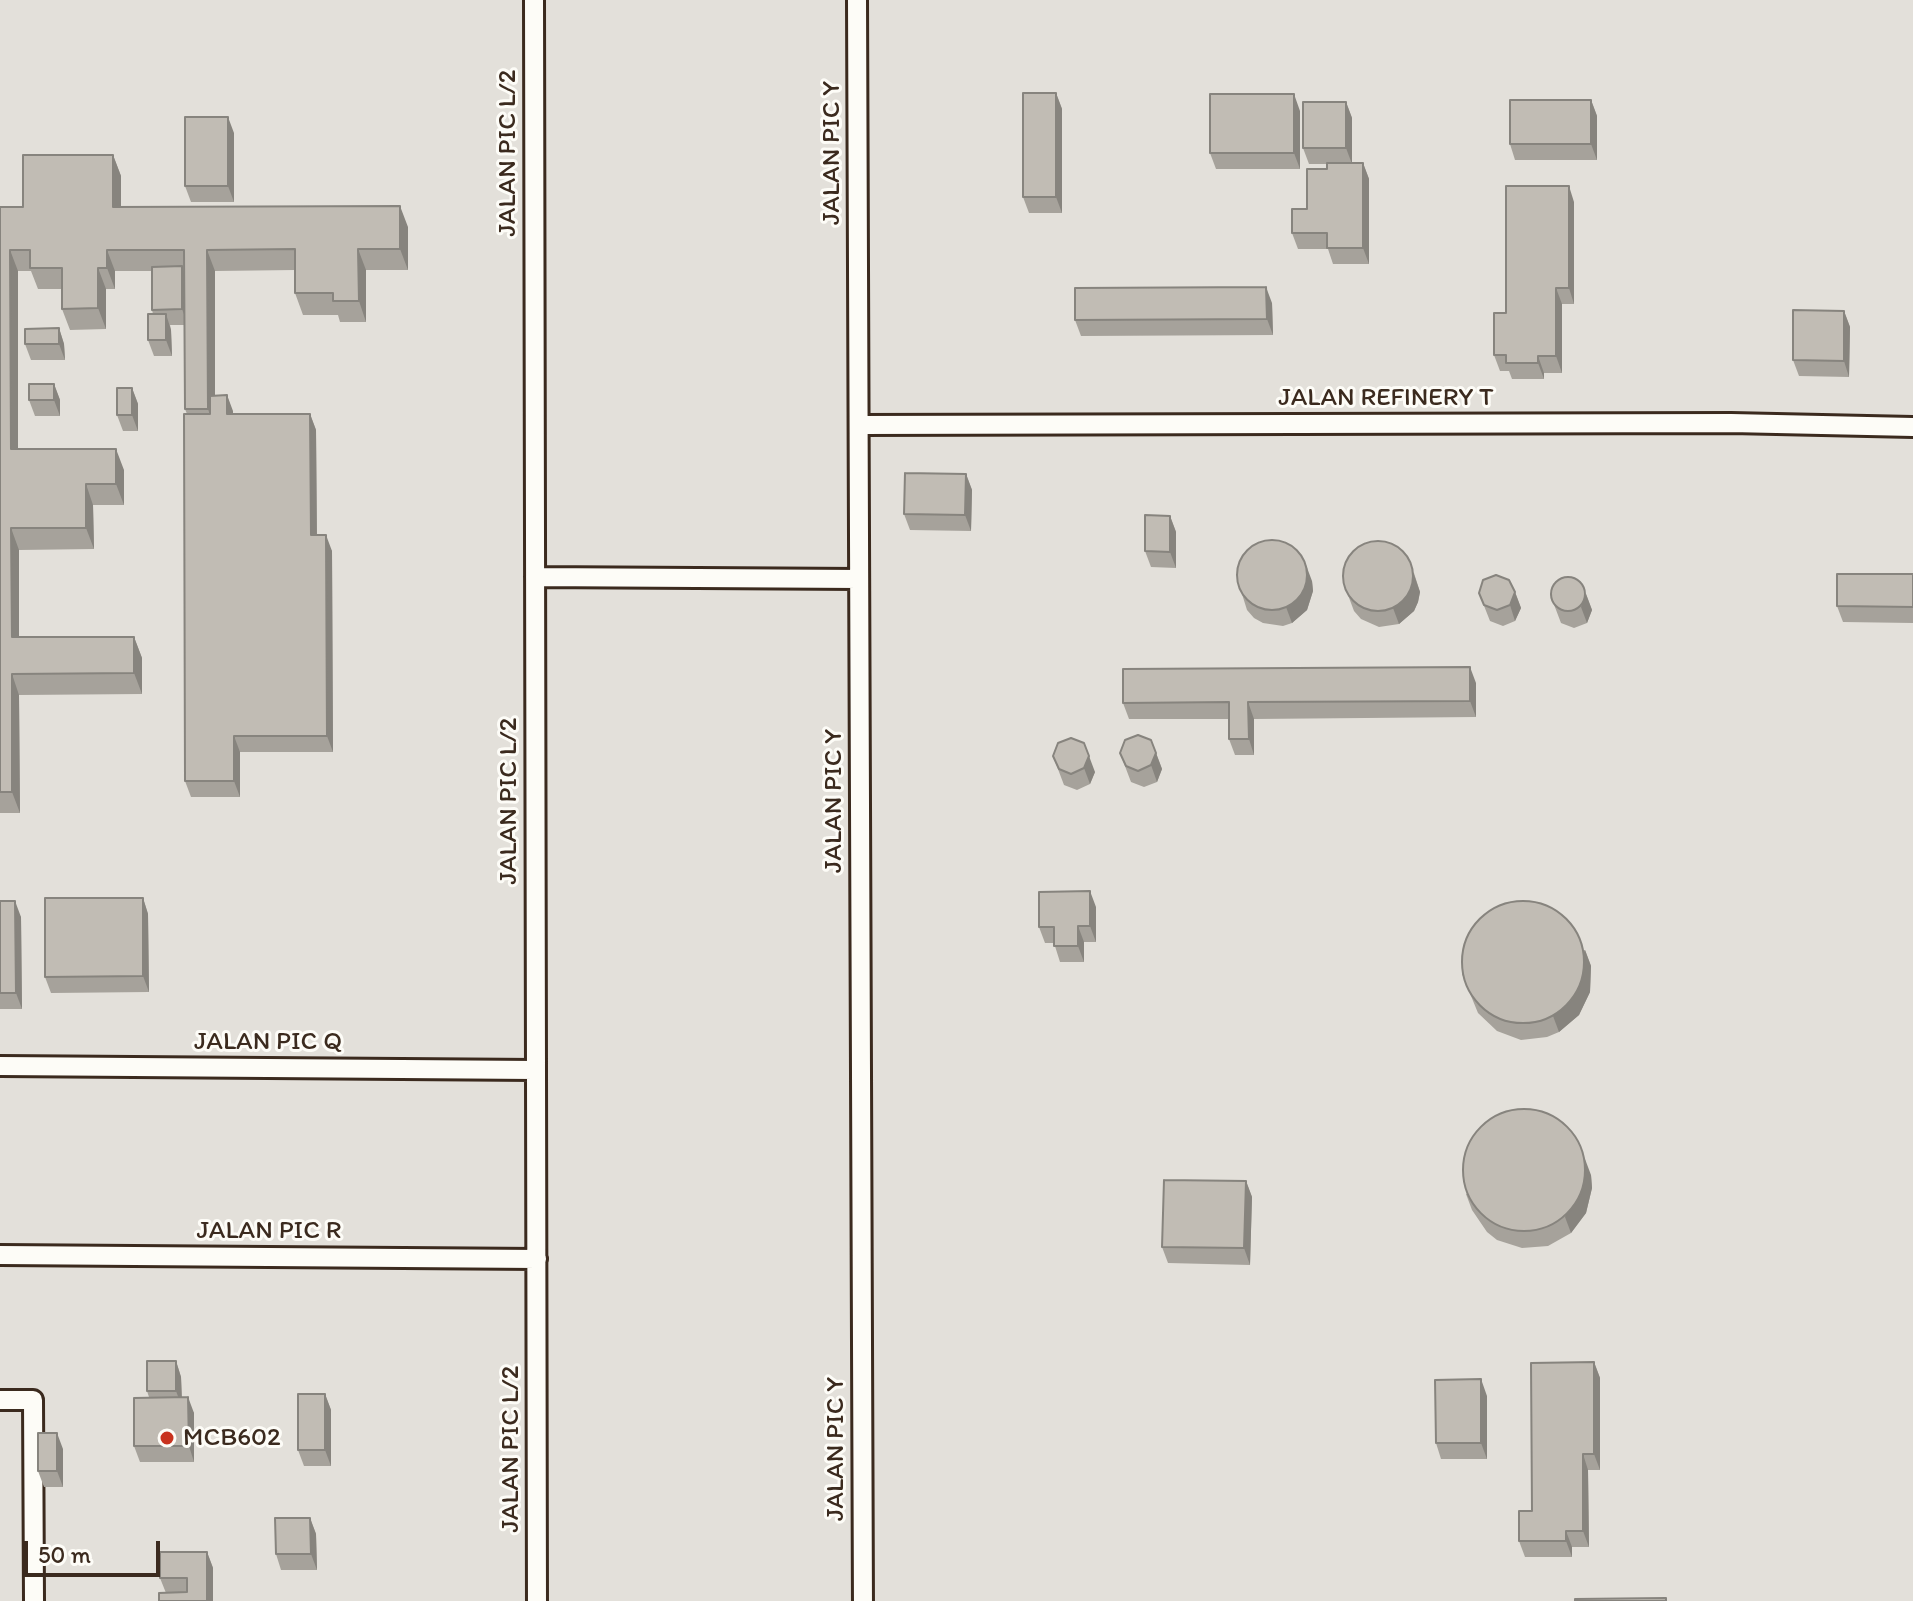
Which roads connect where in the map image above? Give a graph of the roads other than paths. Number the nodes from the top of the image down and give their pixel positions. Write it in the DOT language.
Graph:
graph roads {
  1 [pos="534,0"];
  2 [pos="857,0"];
  3 [pos="859,425"];
  4 [pos="1913,427"];
  5 [pos="535,577"];
  6 [pos="859,579"];
  7 [pos="0,1066"];
  8 [pos="535,1070"];
  9 [pos="0,1255"];
  10 [pos="537,1259"];
  11 [pos="0,1400"];
  12 [pos="34,1600"];
  13 [pos="537,1601"];
  14 [pos="863,1601"];
  1 -- 5 [label="street, JALAN PIC L/2"];
  2 -- 3 [label="street, JALAN PIC Y"];
  3 -- 4 [label="street, JALAN REFINERY T"];
  3 -- 6 [label="street, JALAN PIC Y"];
  5 -- 6 [label="street"];
  5 -- 8 [label="street, JALAN PIC L/2"];
  6 -- 14 [label="street, JALAN PIC Y"];
  7 -- 8 [label="street, JALAN PIC Q"];
  8 -- 10 [label="street, JALAN PIC L/2"];
  9 -- 10 [label="street, JALAN PIC R"];
  10 -- 13 [label="street, JALAN PIC L/2"];
  11 -- 12 [label="street"];
}
